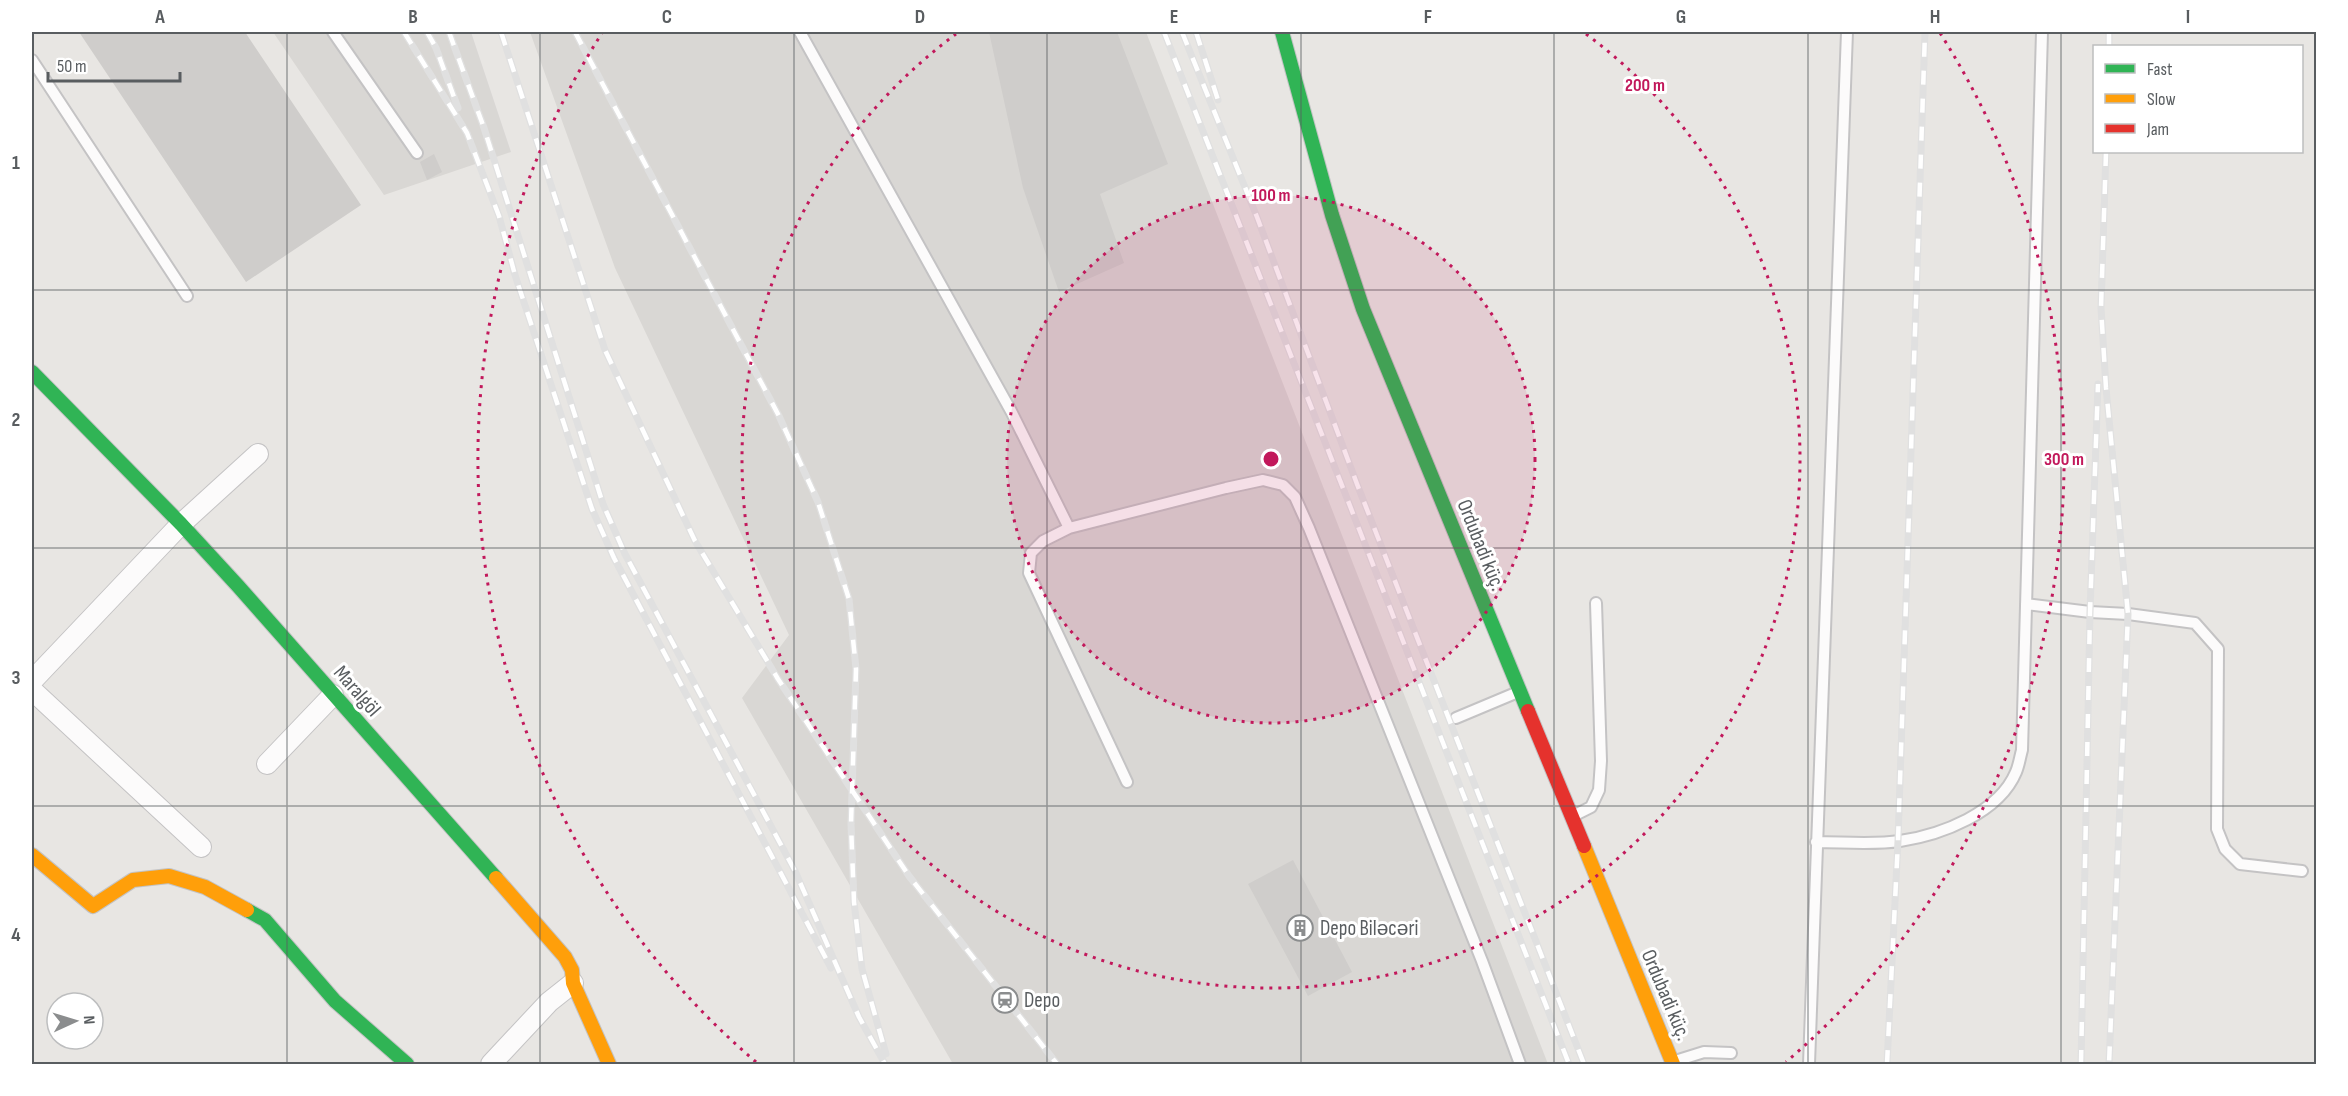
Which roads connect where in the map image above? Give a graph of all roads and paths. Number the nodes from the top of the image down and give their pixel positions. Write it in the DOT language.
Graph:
graph roads {
  1 [pos="333,32"];
  2 [pos="800,32"];
  3 [pos="1282,32"];
  4 [pos="1847,32"];
  5 [pos="2042,32"];
  6 [pos="32,60"];
  7 [pos="417,153"];
  8 [pos="187,296"];
  9 [pos="32,372"];
  10 [pos="258,454"];
  11 [pos="181,524"];
  12 [pos="1069,528"];
  13 [pos="1596,603"];
  14 [pos="2026,604"];
  15 [pos="32,681"];
  16 [pos="32,690"];
  17 [pos="1519,692"];
  18 [pos="333,695"];
  19 [pos="1456,718"];
  20 [pos="267,764"];
  21 [pos="1128,782"];
  22 [pos="1570,818"];
  23 [pos="1816,842"];
  24 [pos="201,848"];
  25 [pos="32,855"];
  26 [pos="2302,871"];
  27 [pos="573,983"];
  28 [pos="1731,1053"];
  29 [pos="1672,1064"];
  30 [pos="407,1065"];
  31 [pos="491,1065"];
  32 [pos="609,1065"];
  33 [pos="1520,1065"];
  34 [pos="1809,1065"];
  1 -- 7 [label="lane"];
  2 -- 12 [label="lane"];
  3 -- 17 [label="street, Ordubadi küç."];
  4 -- 23 [label="lane"];
  5 -- 14 [label="lane"];
  6 -- 8 [label="lane"];
  9 -- 11 [label="street, Maralgöl"];
  10 -- 11 [label="street"];
  11 -- 15 [label="street"];
  11 -- 18 [label="street, Maralgöl"];
  12 -- 21 [label="lane"];
  12 -- 33 [label="lane"];
  13 -- 22 [label="lane"];
  14 -- 23 [label="lane"];
  14 -- 26 [label="lane"];
  16 -- 24 [label="street"];
  17 -- 19 [label="lane"];
  17 -- 22 [label="street, Ordubadi küç."];
  18 -- 20 [label="street"];
  18 -- 27 [label="street, Maralgöl"];
  22 -- 29 [label="street, Ordubadi küç."];
  23 -- 34 [label="lane"];
  25 -- 30 [label="street"];
  27 -- 31 [label="street"];
  27 -- 32 [label="street, Maralgöl"];
  28 -- 29 [label="lane"];
}
